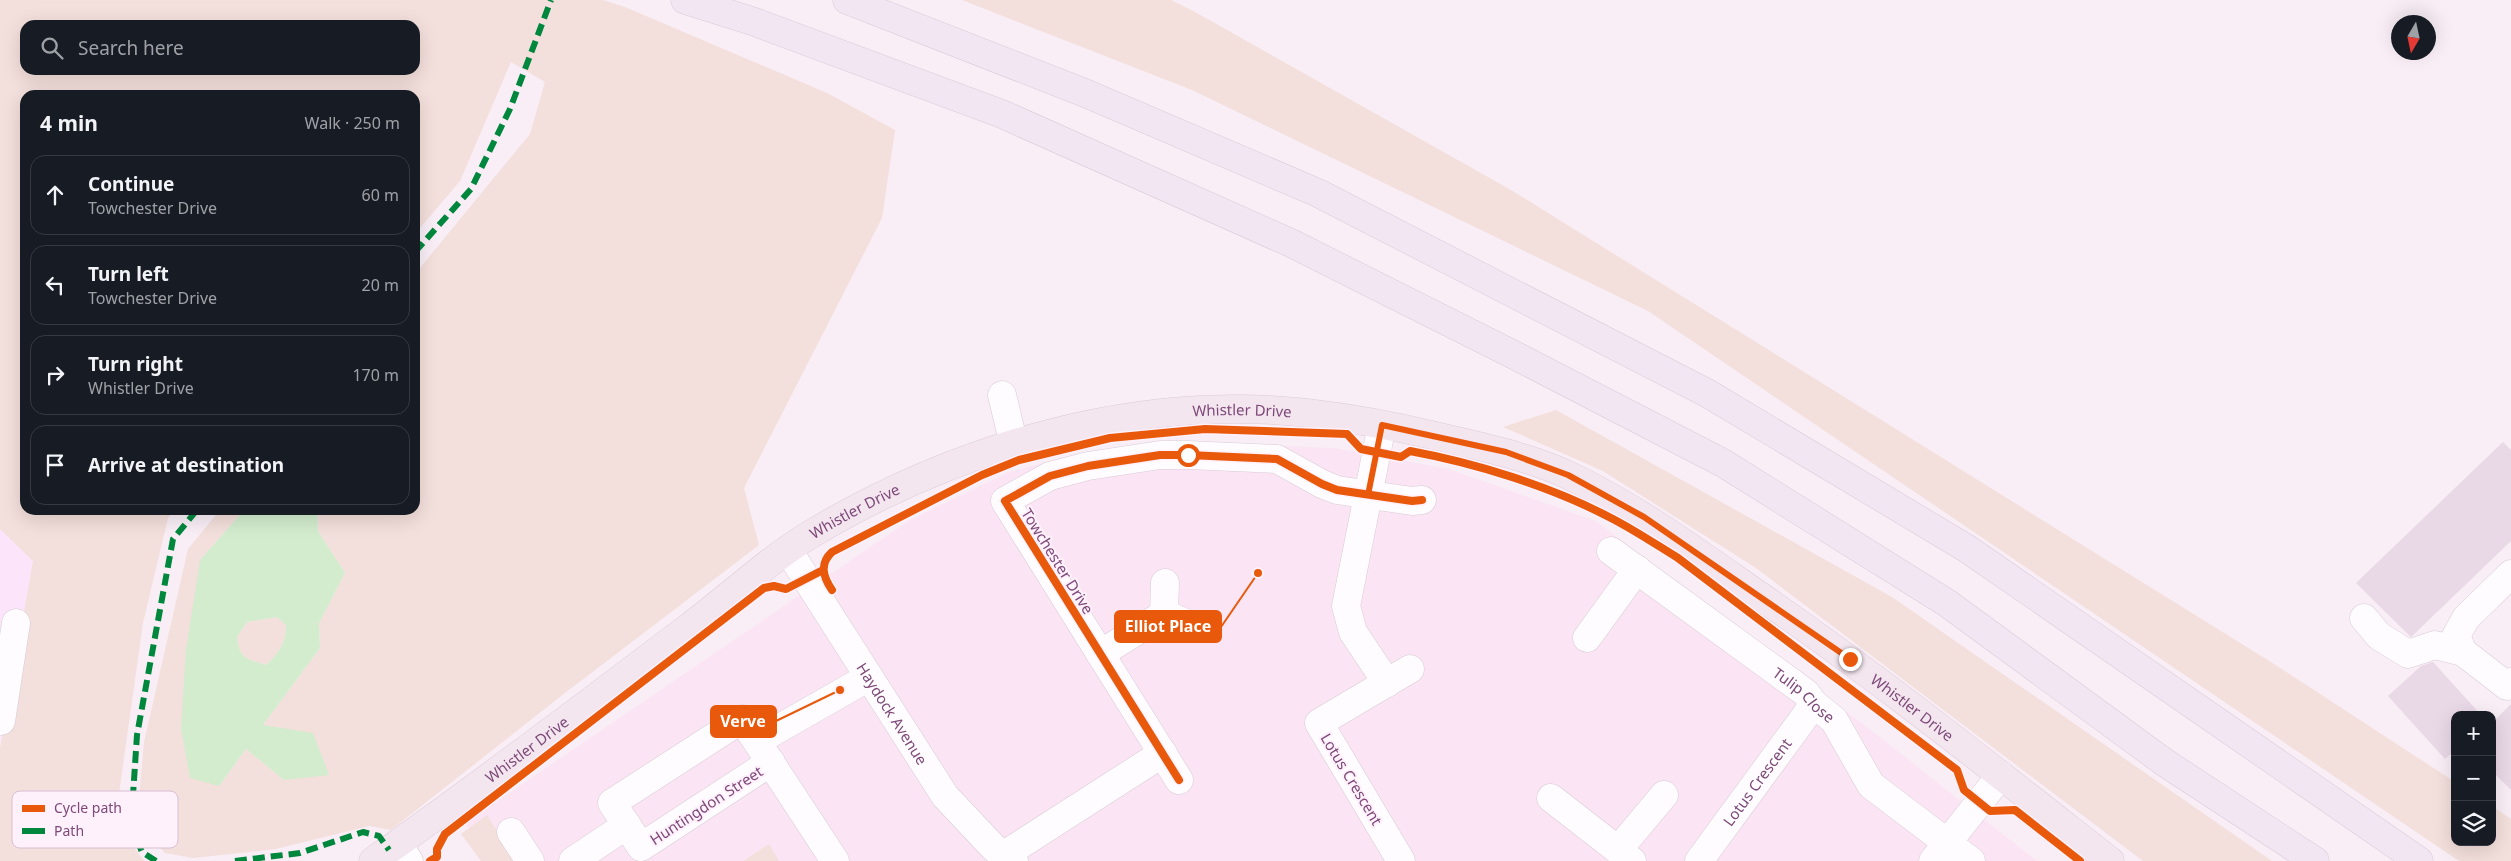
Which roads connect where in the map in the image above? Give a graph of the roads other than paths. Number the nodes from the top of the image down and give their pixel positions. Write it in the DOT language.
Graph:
graph roads {
  1 [pos="685,0"];
  2 [pos="847,0"];
  3 [pos="1002,395"];
  4 [pos="1382,425"];
  5 [pos="1014,445"];
  6 [pos="1368,495"];
  7 [pos="1422,500"];
  8 [pos="788,550"];
  9 [pos="1612,551"];
  10 [pos="1636,569"];
  11 [pos="2511,574"];
  12 [pos="1165,583"];
  13 [pos="1164,614"];
  14 [pos="2364,618"];
  15 [pos="16,623"];
  16 [pos="1195,627"];
  17 [pos="1587,638"];
  18 [pos="2463,652"];
  19 [pos="1100,654"];
  20 [pos="1410,669"];
  21 [pos="869,677"];
  22 [pos="2511,682"];
  23 [pos="1387,683"];
  24 [pos="1814,704"];
  25 [pos="1,721"];
  26 [pos="764,752"];
  27 [pos="1162,754"];
  28 [pos="2001,775"];
  29 [pos="1179,780"];
  30 [pos="1664,796"];
  31 [pos="1551,798"];
  32 [pos="627,825"];
  33 [pos="510,832"];
  34 [pos="404,852"];
  35 [pos="1940,852"];
  36 [pos="1625,856"];
  37 [pos="1009,858"];
  38 [pos="373,861"];
  39 [pos="530,861"];
  40 [pos="573,861"];
  41 [pos="835,861"];
  42 [pos="1400,861"];
  43 [pos="1699,861"];
  44 [pos="1971,861"];
  45 [pos="2110,861"];
  46 [pos="2315,861"];
  47 [pos="2419,861"];
  1 -- 46 [label="highway"];
  2 -- 47 [label="highway"];
  3 -- 5 [label="street"];
  4 -- 5 [label="main road, Whistler Drive"];
  4 -- 6 [label="street"];
  4 -- 28 [label="main road, Whistler Drive"];
  5 -- 8 [label="main road, Whistler Drive"];
  6 -- 7 [label="street"];
  6 -- 19 [label="street, Towchester Drive"];
  6 -- 23 [label="street"];
  8 -- 21 [label="street, Haydock Avenue"];
  8 -- 34 [label="main road, Whistler Drive"];
  9 -- 10 [label="street, Tulip Close"];
  10 -- 17 [label="street"];
  10 -- 24 [label="street, Tulip Close"];
  11 -- 18 [label="street"];
  12 -- 13 [label="street"];
  13 -- 16 [label="street"];
  13 -- 19 [label="street"];
  14 -- 18 [label="street"];
  15 -- 25 [label="street"];
  18 -- 22 [label="street"];
  19 -- 27 [label="street, Towchester Drive"];
  20 -- 23 [label="street"];
  21 -- 26 [label="street, Huntingdon Street"];
  21 -- 37 [label="street, Haydock Avenue"];
  23 -- 42 [label="street, Lotus Crescent"];
  24 -- 35 [label="street, Tulip Close"];
  24 -- 43 [label="street, Lotus Crescent"];
  26 -- 32 [label="street, Huntingdon Street"];
  26 -- 32 [label="street, Huntingdon Street"];
  26 -- 41 [label="street"];
  27 -- 29 [label="street, Towchester Drive"];
  27 -- 37 [label="street"];
  28 -- 35 [label="street"];
  28 -- 45 [label="main road, Whistler Drive"];
  30 -- 36 [label="street"];
  31 -- 36 [label="street"];
  32 -- 40 [label="street, Huntingdon Street"];
  33 -- 39 [label="street"];
  34 -- 38 [label="main road, Whistler Drive"];
  35 -- 44 [label="street, Tulip Close"];
}
